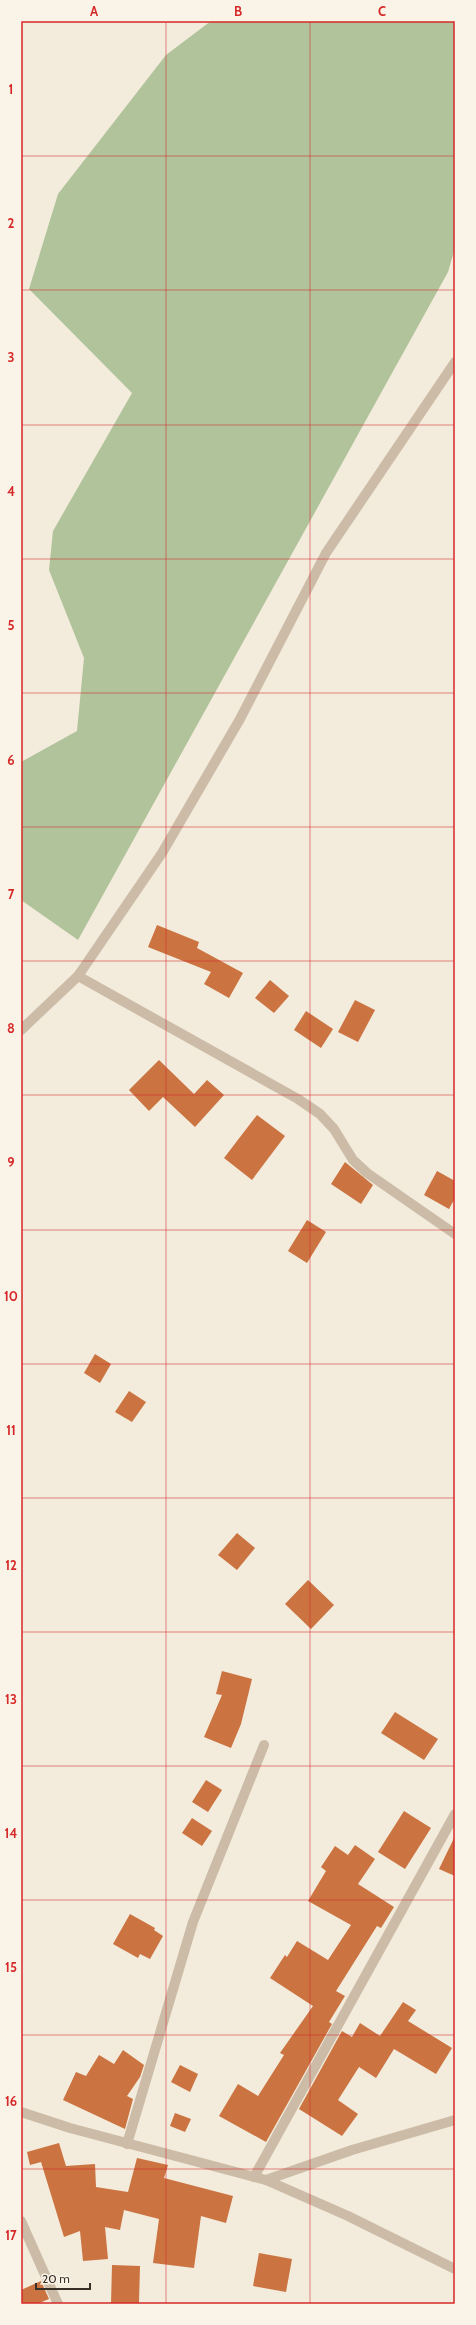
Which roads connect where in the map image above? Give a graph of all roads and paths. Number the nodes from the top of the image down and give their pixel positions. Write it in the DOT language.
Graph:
graph roads {
  1 [pos="455,362"];
  2 [pos="78,976"];
  3 [pos="21,1030"];
  4 [pos="455,1234"];
  5 [pos="264,1745"];
  6 [pos="455,1814"];
  7 [pos="21,2112"];
  8 [pos="455,2120"];
  9 [pos="127,2144"];
  10 [pos="254,2177"];
  11 [pos="266,2180"];
  12 [pos="21,2221"];
  13 [pos="455,2269"];
  14 [pos="58,2304"];
  1 -- 2 [label="street"];
  2 -- 3 [label="street"];
  2 -- 4 [label="street"];
  5 -- 9 [label="street"];
  6 -- 10 [label="street"];
  7 -- 9 [label="street"];
  8 -- 11 [label="street"];
  9 -- 10 [label="street"];
  10 -- 11 [label="street"];
  11 -- 13 [label="street"];
  12 -- 14 [label="street"];
}
